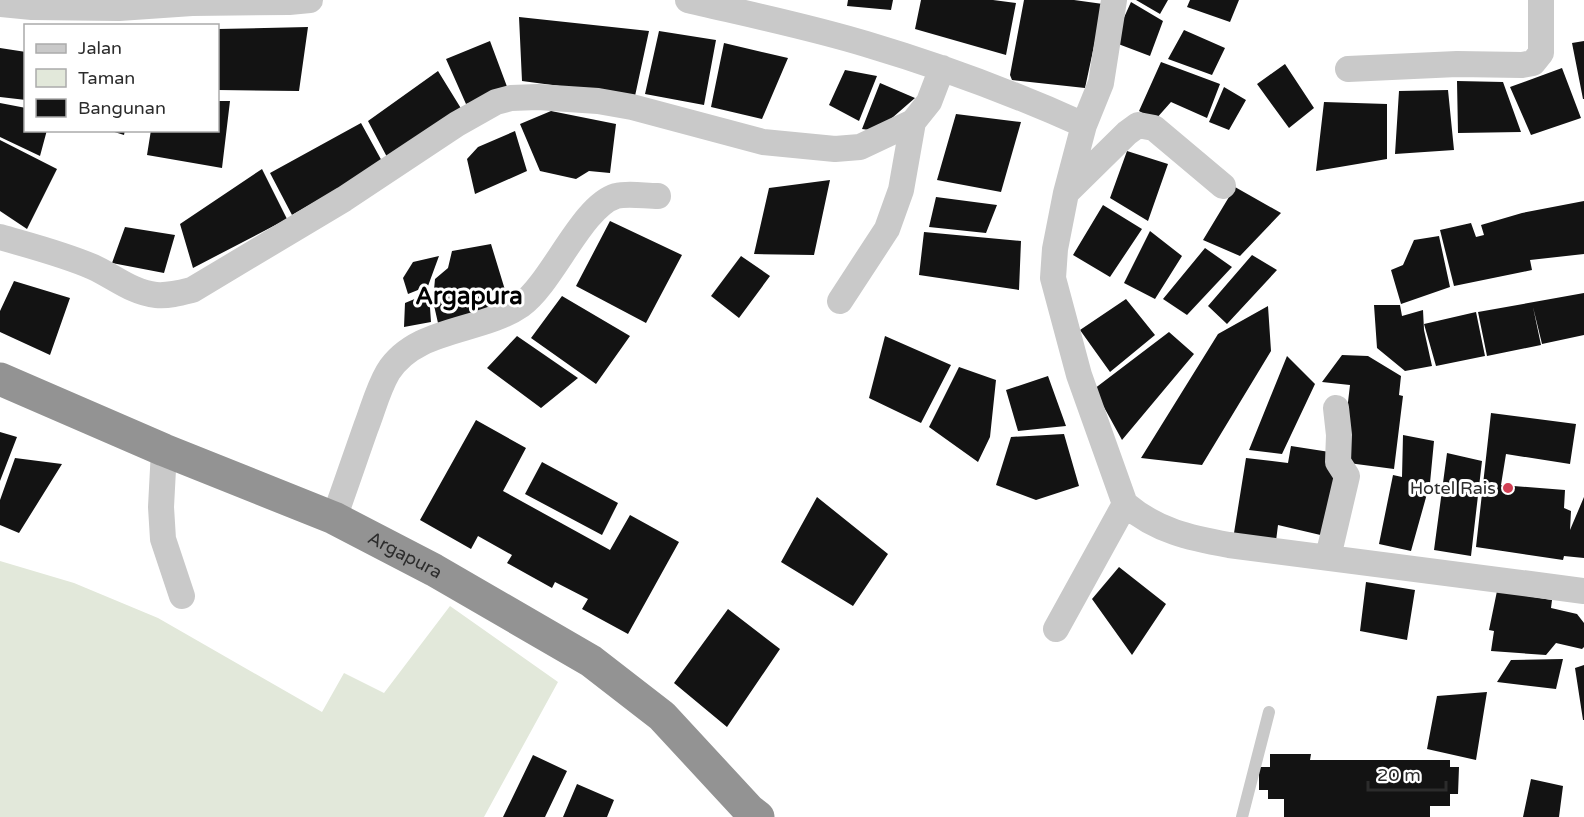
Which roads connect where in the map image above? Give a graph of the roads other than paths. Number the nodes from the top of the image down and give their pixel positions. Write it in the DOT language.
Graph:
graph roads {
  1 [pos="310,0"];
  2 [pos="688,0"];
  3 [pos="1114,0"];
  4 [pos="1541,0"];
  5 [pos="193,1"];
  6 [pos="32,3"];
  7 [pos="0,4"];
  8 [pos="942,68"];
  9 [pos="1348,69"];
  10 [pos="913,122"];
  11 [pos="1084,124"];
  12 [pos="1223,186"];
  13 [pos="1066,193"];
  14 [pos="658,196"];
  15 [pos="0,237"];
  16 [pos="840,302"];
  17 [pos="0,380"];
  18 [pos="1336,408"];
  19 [pos="164,450"];
  20 [pos="1125,504"];
  21 [pos="334,518"];
  22 [pos="1328,557"];
  23 [pos="1584,591"];
  24 [pos="182,596"];
  25 [pos="1056,629"];
  26 [pos="1269,712"];
  27 [pos="758,817"];
  28 [pos="1242,817"];
  1 -- 5 [label="street"];
  2 -- 8 [label="street"];
  3 -- 11 [label="street"];
  4 -- 9 [label="street"];
  5 -- 6 [label="street"];
  6 -- 7 [label="street"];
  8 -- 10 [label="street"];
  8 -- 11 [label="street"];
  10 -- 15 [label="street"];
  10 -- 16 [label="street"];
  11 -- 13 [label="street"];
  12 -- 13 [label="street"];
  13 -- 20 [label="street"];
  14 -- 21 [label="street"];
  17 -- 19 [label="highway, Argapura"];
  18 -- 22 [label="street"];
  19 -- 21 [label="highway, Argapura"];
  19 -- 24 [label="street"];
  20 -- 22 [label="street"];
  20 -- 25 [label="street"];
  21 -- 27 [label="highway, Argapura"];
  22 -- 23 [label="street"];
  26 -- 28 [label="lane"];
}
